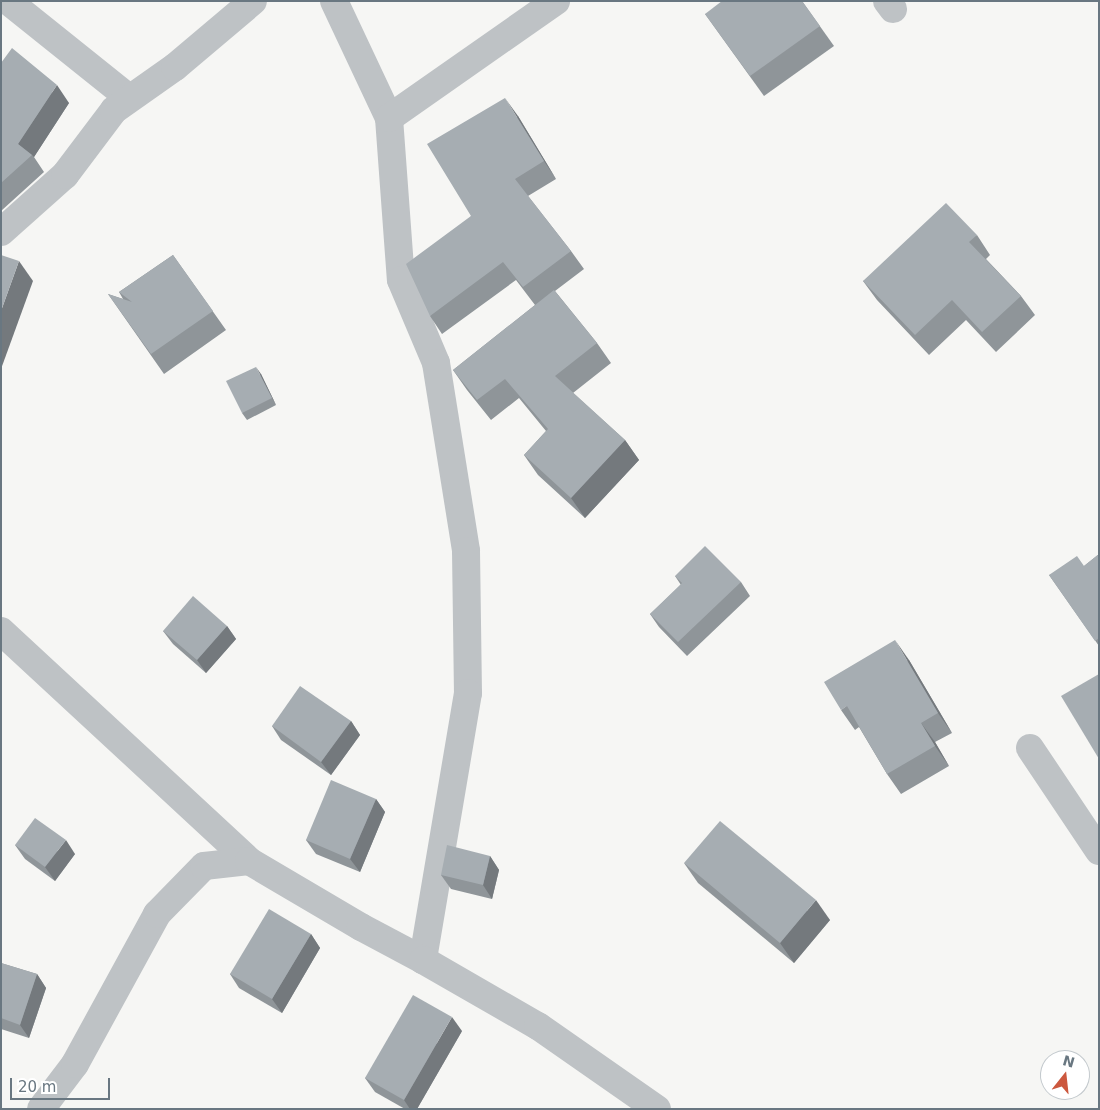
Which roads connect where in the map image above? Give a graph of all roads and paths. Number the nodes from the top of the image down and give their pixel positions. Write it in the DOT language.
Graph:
graph roads {
  1 [pos="8,1"];
  2 [pos="253,1"];
  3 [pos="334,1"];
  4 [pos="556,1"];
  5 [pos="129,98"];
  6 [pos="389,118"];
  7 [pos="1,232"];
  8 [pos="1,631"];
  9 [pos="1030,748"];
  10 [pos="1099,851"];
  11 [pos="249,860"];
  12 [pos="423,960"];
  13 [pos="45,1108"];
  14 [pos="657,1109"];
  1 -- 5 [label="street"];
  2 -- 5 [label="street"];
  3 -- 6 [label="street"];
  4 -- 6 [label="street"];
  5 -- 7 [label="street"];
  6 -- 12 [label="street"];
  8 -- 11 [label="street"];
  9 -- 10 [label="street"];
  11 -- 12 [label="street"];
  11 -- 13 [label="street"];
  12 -- 14 [label="street"];
}
